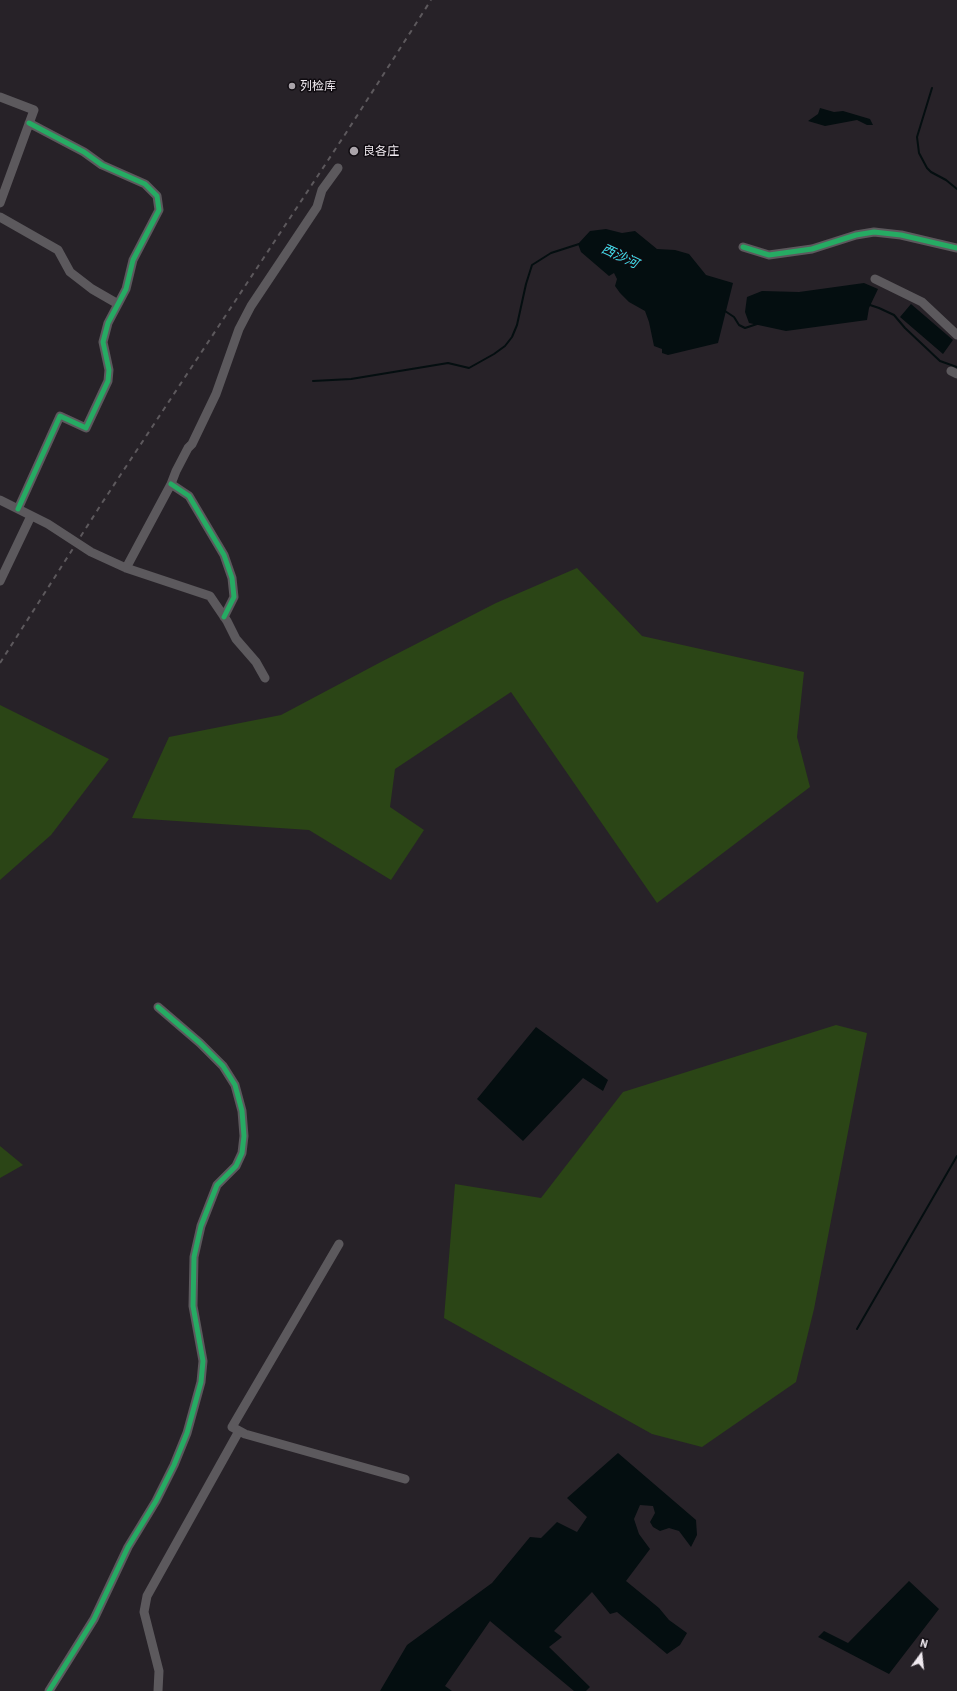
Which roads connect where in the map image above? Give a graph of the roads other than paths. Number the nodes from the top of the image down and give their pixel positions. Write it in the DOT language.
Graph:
graph roads {
  1 [pos="0,97"];
  2 [pos="29,124"];
  3 [pos="338,168"];
  4 [pos="0,203"];
  5 [pos="0,217"];
  6 [pos="743,247"];
  7 [pos="957,248"];
  8 [pos="875,280"];
  9 [pos="118,304"];
  10 [pos="957,335"];
  11 [pos="171,484"];
  12 [pos="0,500"];
  13 [pos="18,509"];
  14 [pos="31,516"];
  15 [pos="126,568"];
  16 [pos="0,581"];
  17 [pos="224,617"];
  18 [pos="265,678"];
  19 [pos="158,1008"];
  20 [pos="339,1244"];
  21 [pos="239,1431"];
  22 [pos="405,1479"];
  23 [pos="49,1691"];
  24 [pos="158,1691"];
  1 -- 2 [label="street"];
  2 -- 4 [label="street"];
  2 -- 9 [label="street"];
  3 -- 11 [label="street"];
  5 -- 9 [label="street"];
  6 -- 7 [label="street"];
  8 -- 10 [label="street"];
  9 -- 13 [label="street"];
  11 -- 15 [label="street"];
  11 -- 17 [label="street"];
  12 -- 13 [label="street"];
  13 -- 14 [label="street"];
  14 -- 15 [label="street"];
  14 -- 16 [label="street"];
  15 -- 17 [label="street"];
  17 -- 18 [label="street"];
  19 -- 23 [label="street"];
  20 -- 21 [label="street"];
  21 -- 22 [label="street"];
  21 -- 24 [label="street"];
}
